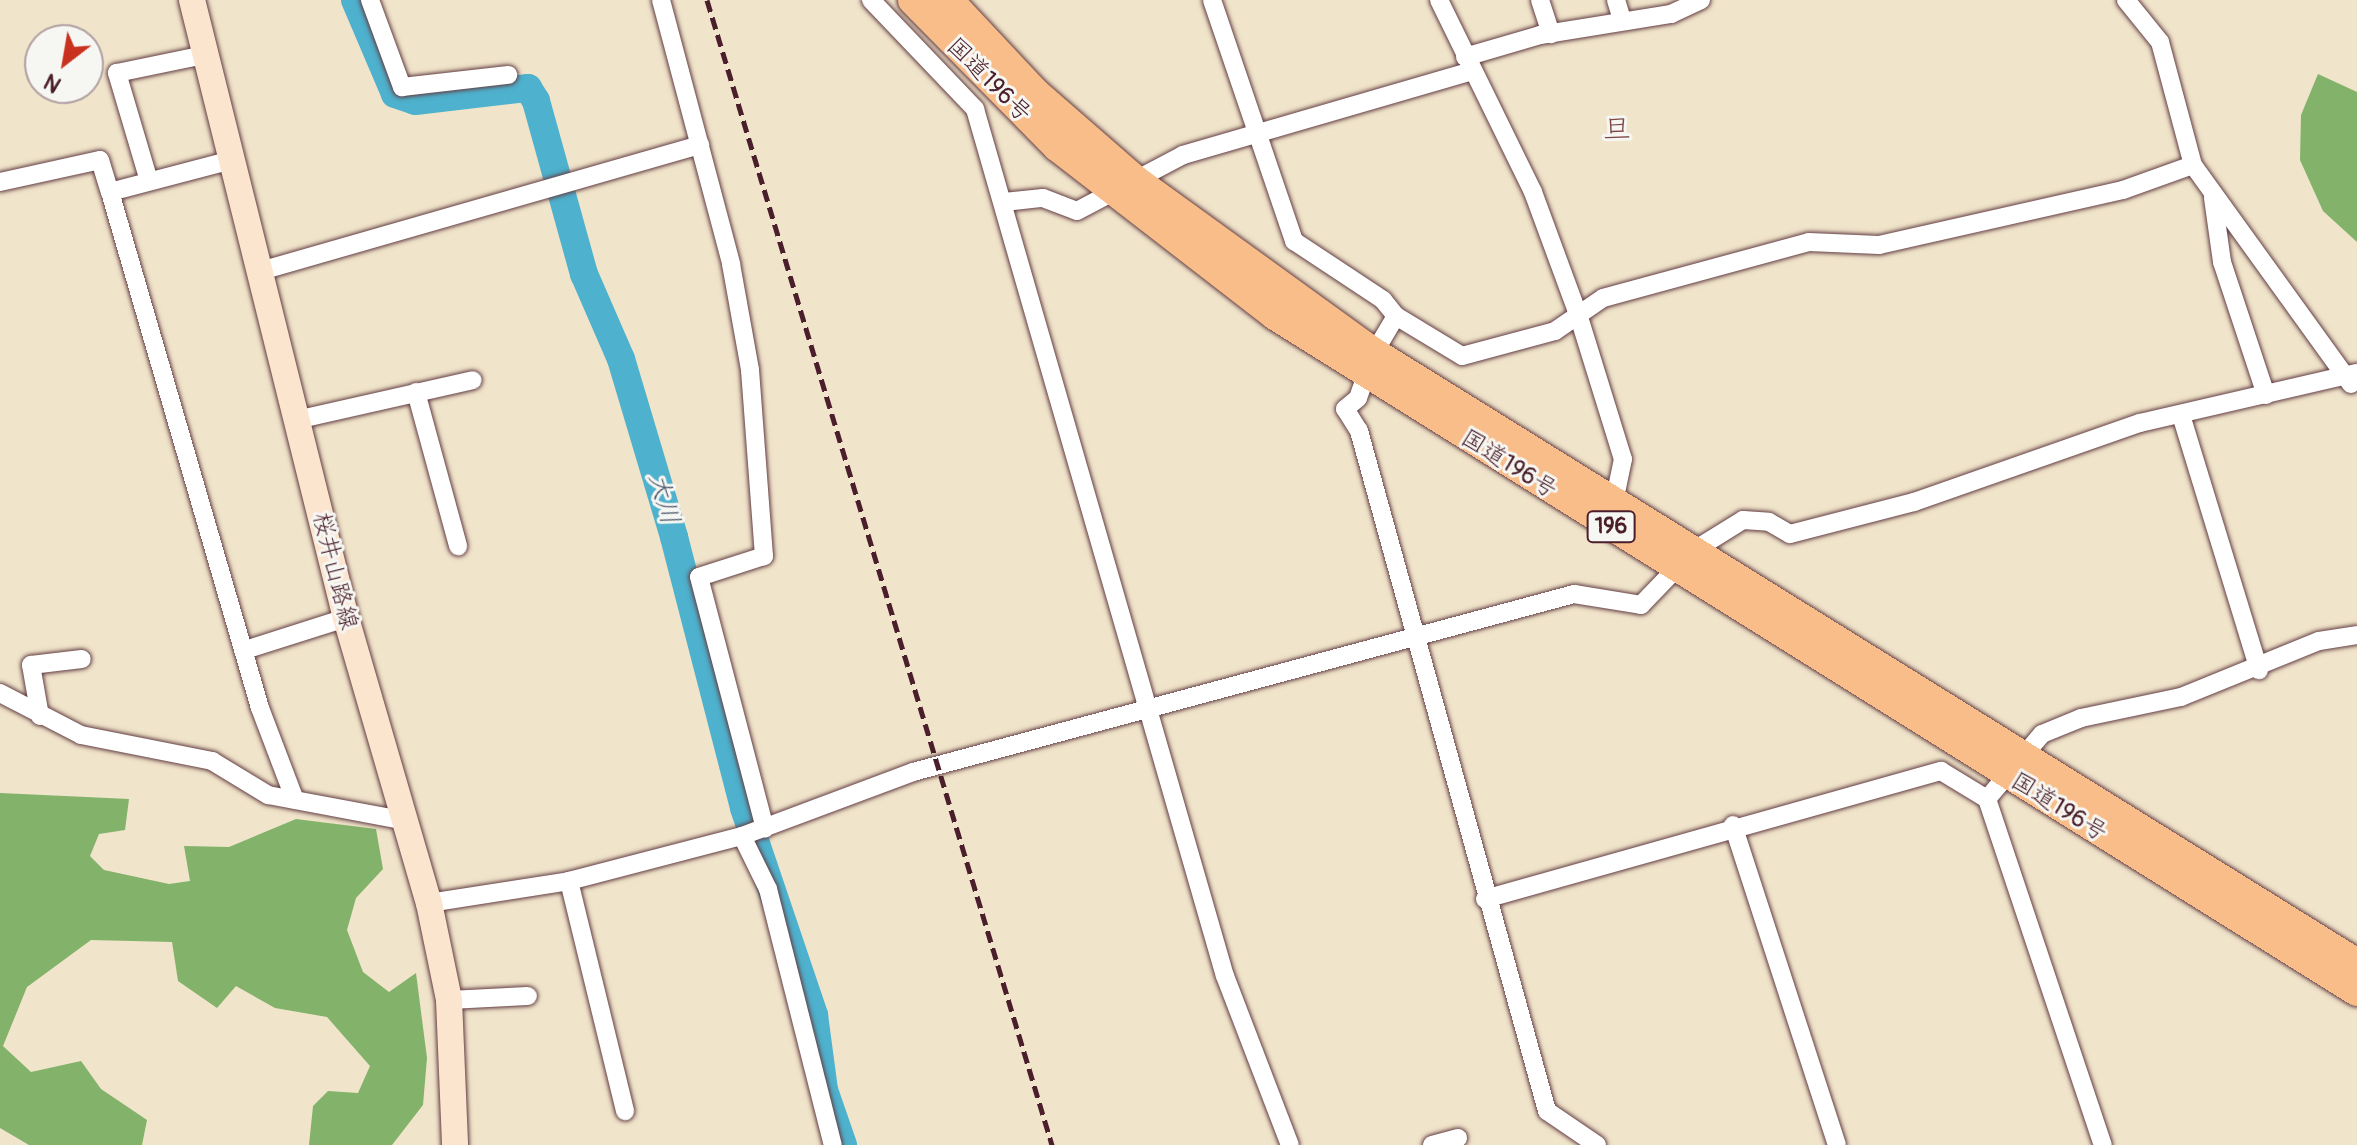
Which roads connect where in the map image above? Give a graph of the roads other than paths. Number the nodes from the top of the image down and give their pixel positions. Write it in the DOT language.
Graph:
graph roads {
  1 [pos="192,0"];
  2 [pos="370,0"];
  3 [pos="661,0"];
  4 [pos="871,0"];
  5 [pos="913,0"];
  6 [pos="948,0"];
  7 [pos="1212,0"];
  8 [pos="1439,0"];
  9 [pos="1540,0"];
  10 [pos="1616,0"];
  11 [pos="1701,0"];
  12 [pos="2126,0"];
  13 [pos="1622,20"];
  14 [pos="1551,34"];
  15 [pos="204,55"];
  16 [pos="1468,64"];
  17 [pos="508,75"];
  18 [pos="1257,132"];
  19 [pos="700,145"];
  20 [pos="228,161"];
  21 [pos="2193,165"];
  22 [pos="149,181"];
  23 [pos="0,182"];
  24 [pos="1126,188"];
  25 [pos="110,192"];
  26 [pos="2212,192"];
  27 [pos="1004,202"];
  28 [pos="257,272"];
  29 [pos="1578,314"];
  30 [pos="1396,316"];
  31 [pos="1368,363"];
  32 [pos="473,380"];
  33 [pos="2352,380"];
  34 [pos="416,392"];
  35 [pos="2266,395"];
  36 [pos="2181,415"];
  37 [pos="296,420"];
  38 [pos="1614,502"];
  39 [pos="458,546"];
  40 [pos="1684,559"];
  41 [pos="346,618"];
  42 [pos="2357,635"];
  43 [pos="1415,637"];
  44 [pos="245,650"];
  45 [pos="82,659"];
  46 [pos="2259,670"];
  47 [pos="0,693"];
  48 [pos="1147,711"];
  49 [pos="40,716"];
  50 [pos="2016,766"];
  51 [pos="1987,799"];
  52 [pos="295,800"];
  53 [pos="401,820"];
  54 [pos="1733,825"];
  55 [pos="765,828"];
  56 [pos="742,836"];
  57 [pos="569,881"];
  58 [pos="1485,899"];
  59 [pos="429,903"];
  60 [pos="2357,964"];
  61 [pos="2357,991"];
  62 [pos="528,996"];
  63 [pos="449,1000"];
  64 [pos="625,1111"];
  65 [pos="1458,1138"];
  66 [pos="455,1145"];
  67 [pos="833,1145"];
  68 [pos="1290,1145"];
  69 [pos="1432,1145"];
  70 [pos="1597,1145"];
  71 [pos="1837,1145"];
  72 [pos="2103,1145"];
  1 -- 15 [label="main road, 桜井山路線"];
  2 -- 17 [label="street"];
  3 -- 19 [label="street"];
  4 -- 27 [label="street"];
  5 -- 24 [label="highway, 国道196号 / 196"];
  6 -- 24 [label="highway, 国道196号 / 196"];
  7 -- 18 [label="street"];
  8 -- 16 [label="street"];
  9 -- 14 [label="street"];
  10 -- 13 [label="street"];
  11 -- 13 [label="street"];
  12 -- 21 [label="street"];
  13 -- 14 [label="street"];
  14 -- 16 [label="street"];
  15 -- 20 [label="main road, 桜井山路線"];
  15 -- 22 [label="street"];
  16 -- 18 [label="street"];
  16 -- 29 [label="street"];
  18 -- 24 [label="street"];
  18 -- 30 [label="street"];
  19 -- 28 [label="street"];
  19 -- 55 [label="street"];
  20 -- 22 [label="street"];
  20 -- 28 [label="main road, 桜井山路線"];
  21 -- 26 [label="street"];
  21 -- 29 [label="street"];
  22 -- 25 [label="street"];
  23 -- 25 [label="street"];
  24 -- 27 [label="street"];
  24 -- 31 [label="highway, 国道196号 / 196"];
  25 -- 44 [label="street"];
  26 -- 33 [label="street"];
  26 -- 35 [label="street"];
  27 -- 48 [label="street"];
  28 -- 37 [label="main road, 桜井山路線"];
  29 -- 30 [label="street"];
  29 -- 38 [label="street"];
  30 -- 31 [label="street"];
  31 -- 38 [label="highway, 国道196号 / 196"];
  31 -- 40 [label="highway, 国道196号 / 196"];
  31 -- 43 [label="street"];
  32 -- 34 [label="street"];
  33 -- 35 [label="street"];
  34 -- 37 [label="street"];
  34 -- 39 [label="street"];
  35 -- 36 [label="street"];
  36 -- 40 [label="street"];
  36 -- 46 [label="street"];
  37 -- 41 [label="main road, 桜井山路線"];
  38 -- 40 [label="highway, 国道196号 / 196"];
  40 -- 43 [label="street"];
  40 -- 50 [label="highway, 国道196号 / 196"];
  41 -- 44 [label="street"];
  41 -- 53 [label="main road, 桜井山路線"];
  42 -- 46 [label="street"];
  43 -- 48 [label="street"];
  43 -- 58 [label="street"];
  44 -- 52 [label="street"];
  45 -- 49 [label="street"];
  46 -- 50 [label="street"];
  47 -- 49 [label="street"];
  48 -- 55 [label="street"];
  48 -- 68 [label="street"];
  49 -- 52 [label="street"];
  50 -- 51 [label="street"];
  50 -- 60 [label="highway, 国道196号 / 196"];
  50 -- 61 [label="highway, 国道196号 / 196"];
  51 -- 54 [label="street"];
  51 -- 72 [label="street"];
  52 -- 53 [label="street"];
  53 -- 59 [label="main road, 桜井山路線"];
  54 -- 58 [label="street"];
  54 -- 71 [label="street"];
  55 -- 56 [label="street"];
  56 -- 57 [label="street"];
  56 -- 67 [label="street"];
  57 -- 59 [label="street"];
  57 -- 64 [label="street"];
  58 -- 70 [label="street"];
  59 -- 63 [label="main road, 桜井山路線"];
  62 -- 63 [label="street"];
  63 -- 66 [label="main road, 桜井山路線"];
  65 -- 69 [label="street"];
}
